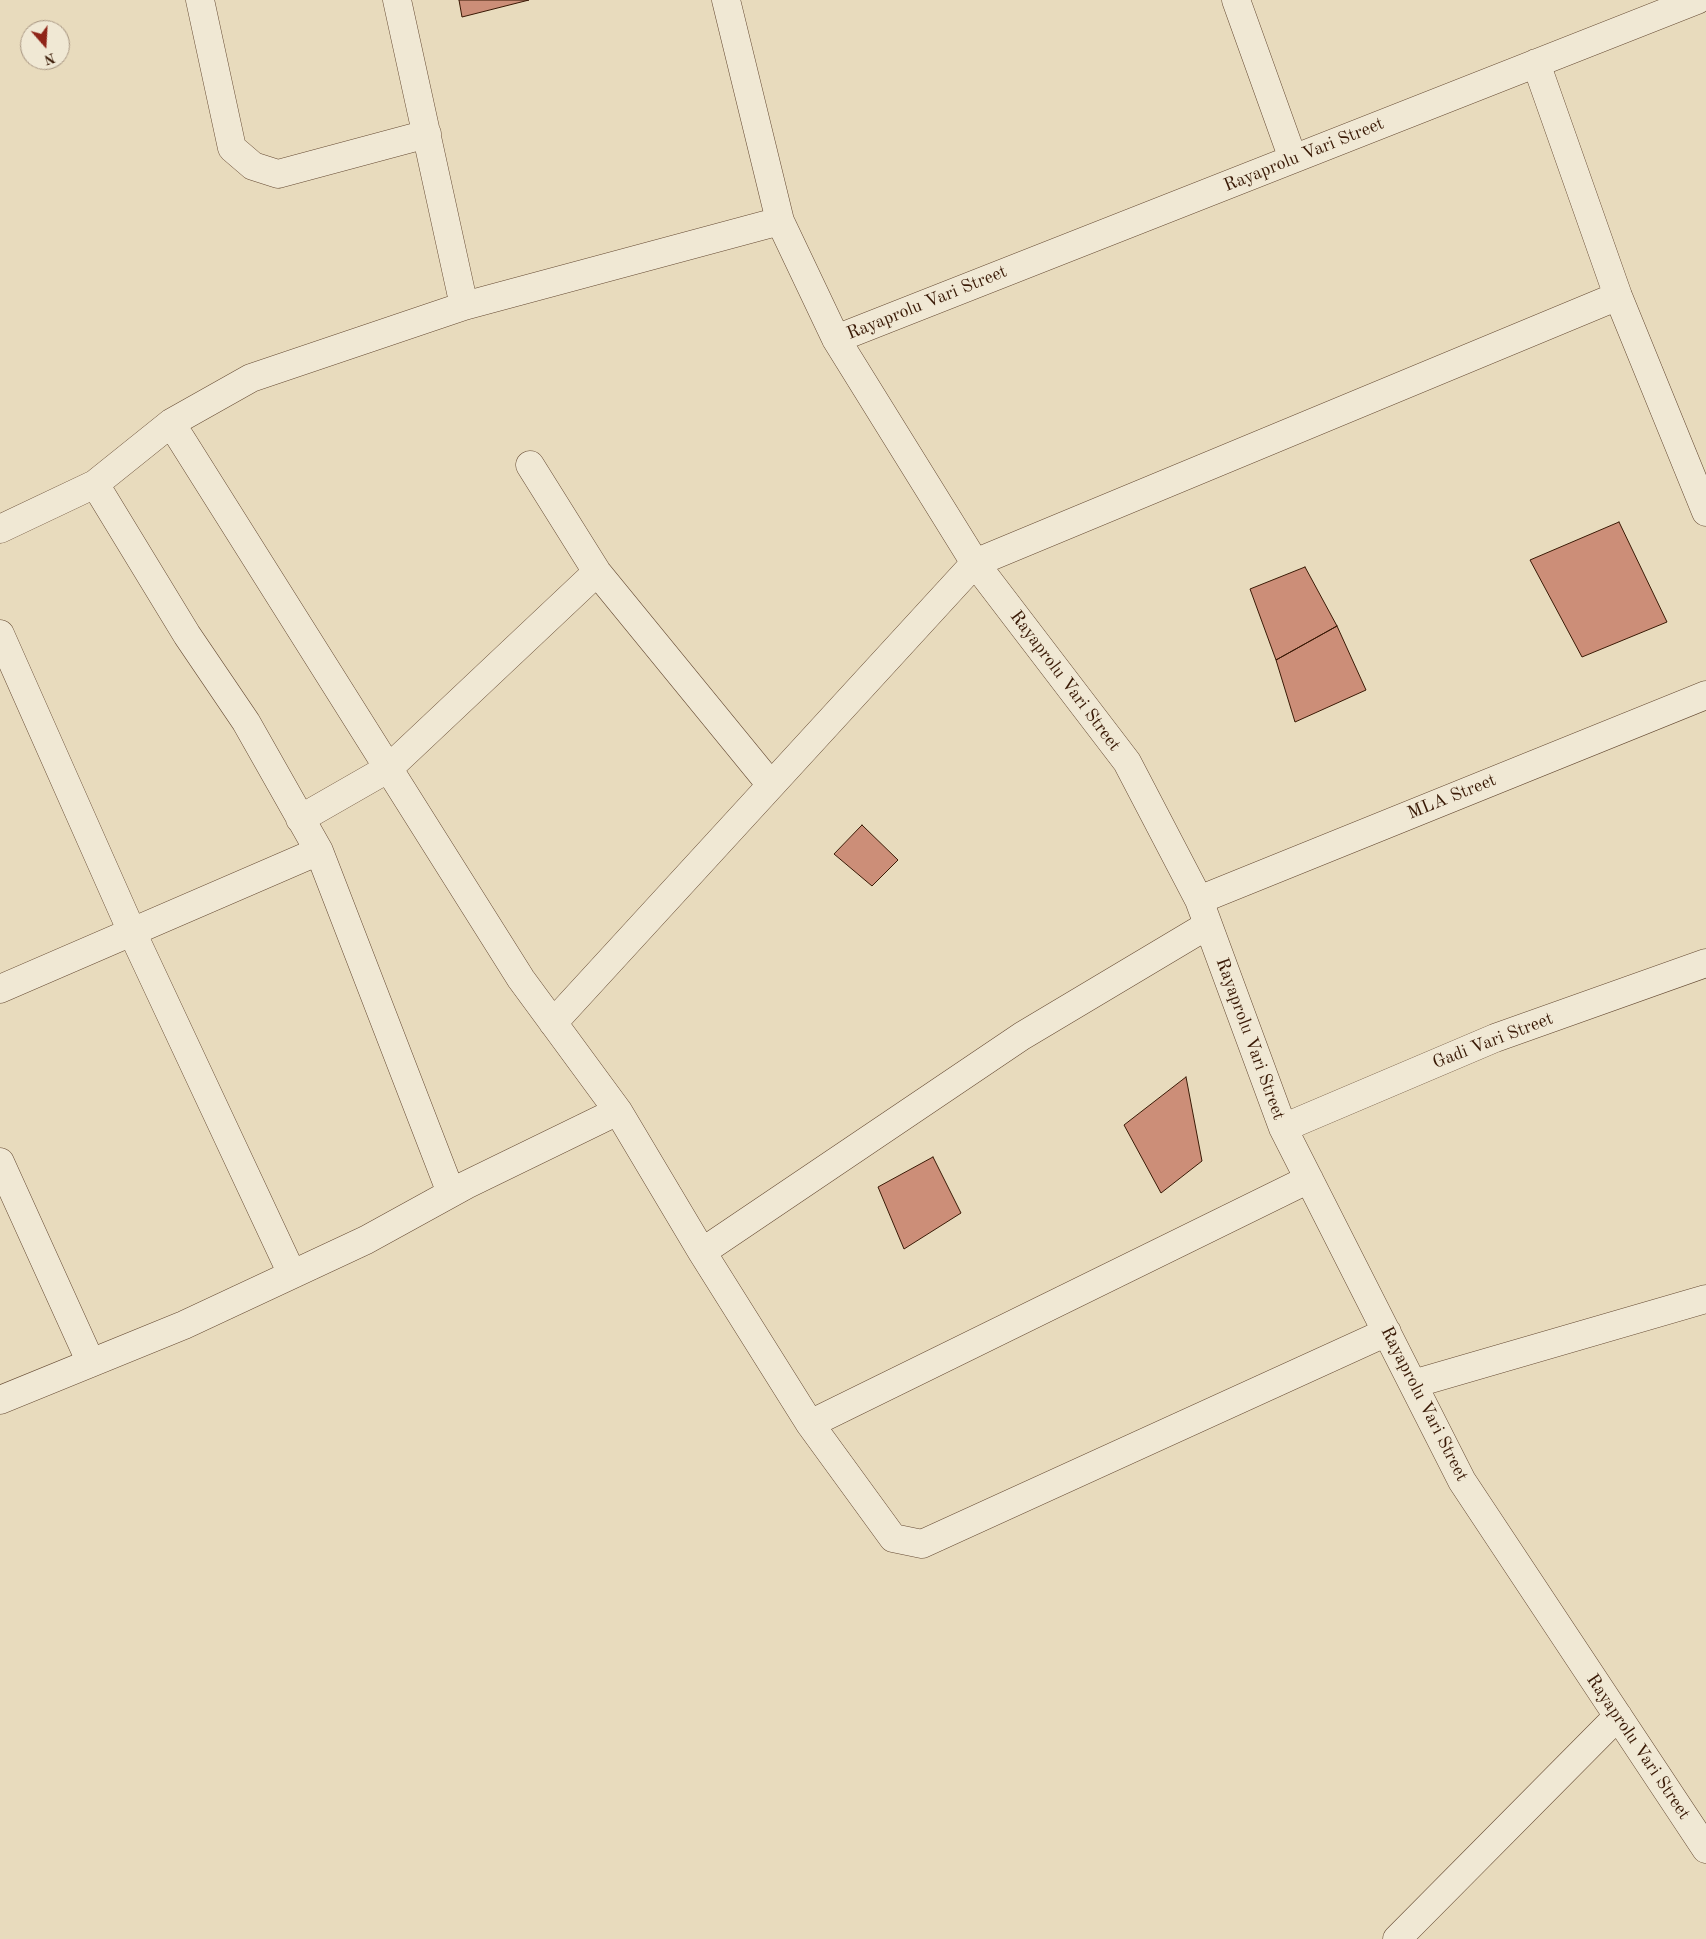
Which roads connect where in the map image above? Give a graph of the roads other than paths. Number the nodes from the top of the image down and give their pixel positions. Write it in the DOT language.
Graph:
graph roads {
  1 [pos="200,0"];
  2 [pos="397,0"];
  3 [pos="726,0"];
  4 [pos="1236,0"];
  5 [pos="1697,0"];
  6 [pos="1536,63"];
  7 [pos="427,134"];
  8 [pos="1293,159"];
  9 [pos="780,221"];
  10 [pos="1618,296"];
  11 [pos="464,306"];
  12 [pos="836,339"];
  13 [pos="171,423"];
  14 [pos="530,465"];
  15 [pos="95,484"];
  16 [pos="1706,512"];
  17 [pos="0,529"];
  18 [pos="975,563"];
  19 [pos="597,572"];
  20 [pos="0,634"];
  21 [pos="1706,695"];
  22 [pos="388,768"];
  23 [pos="772,785"];
  24 [pos="300,819"];
  25 [pos="318,851"];
  26 [pos="1199,900"];
  27 [pos="1208,925"];
  28 [pos="132,932"];
  29 [pos="1706,963"];
  30 [pos="0,989"];
  31 [pos="552,1023"];
  32 [pos="618,1111"];
  33 [pos="1283,1128"];
  34 [pos="0,1162"];
  35 [pos="1309,1179"];
  36 [pos="451,1193"];
  37 [pos="702,1252"];
  38 [pos="292,1274"];
  39 [pos="1706,1299"];
  40 [pos="1387,1332"];
  41 [pos="91,1363"];
  42 [pos="1413,1384"];
  43 [pos="0,1400"];
  44 [pos="810,1424"];
  45 [pos="1618,1716"];
  46 [pos="1706,1849"];
  47 [pos="1397,1939"];
  1 -- 7 [label="street"];
  2 -- 7 [label="street"];
  3 -- 9 [label="street"];
  4 -- 8 [label="street"];
  5 -- 6 [label="street, Rayaprolu Vari Street"];
  6 -- 8 [label="street, Rayaprolu Vari Street"];
  6 -- 10 [label="street"];
  7 -- 11 [label="street"];
  8 -- 12 [label="street, Rayaprolu Vari Street"];
  9 -- 11 [label="street"];
  9 -- 12 [label="street"];
  10 -- 16 [label="street"];
  10 -- 18 [label="street"];
  11 -- 13 [label="street"];
  12 -- 18 [label="street, Rayaprolu Vari Street"];
  13 -- 15 [label="street"];
  13 -- 22 [label="street"];
  14 -- 19 [label="street"];
  15 -- 17 [label="street"];
  15 -- 24 [label="street"];
  18 -- 23 [label="street"];
  18 -- 26 [label="street, Rayaprolu Vari Street"];
  19 -- 22 [label="street"];
  19 -- 23 [label="street"];
  20 -- 28 [label="street"];
  21 -- 26 [label="street, MLA Street"];
  22 -- 24 [label="street"];
  22 -- 31 [label="street"];
  23 -- 31 [label="street"];
  24 -- 25 [label="street"];
  25 -- 28 [label="street"];
  25 -- 36 [label="street"];
  26 -- 27 [label="street, Rayaprolu Vari Street"];
  27 -- 33 [label="street, Rayaprolu Vari Street"];
  27 -- 37 [label="street"];
  28 -- 30 [label="street"];
  28 -- 38 [label="street"];
  29 -- 33 [label="street, Gadi Vari Street"];
  31 -- 32 [label="street"];
  32 -- 36 [label="street"];
  32 -- 37 [label="street"];
  33 -- 35 [label="street, Rayaprolu Vari Street"];
  34 -- 41 [label="street"];
  35 -- 40 [label="street, Rayaprolu Vari Street"];
  35 -- 44 [label="street"];
  36 -- 38 [label="street"];
  37 -- 44 [label="street"];
  38 -- 41 [label="street"];
  39 -- 42 [label="street"];
  40 -- 42 [label="street, Rayaprolu Vari Street"];
  40 -- 44 [label="street"];
  41 -- 43 [label="street"];
  42 -- 45 [label="street, Rayaprolu Vari Street"];
  45 -- 46 [label="street, Rayaprolu Vari Street"];
  45 -- 47 [label="street"];
}
